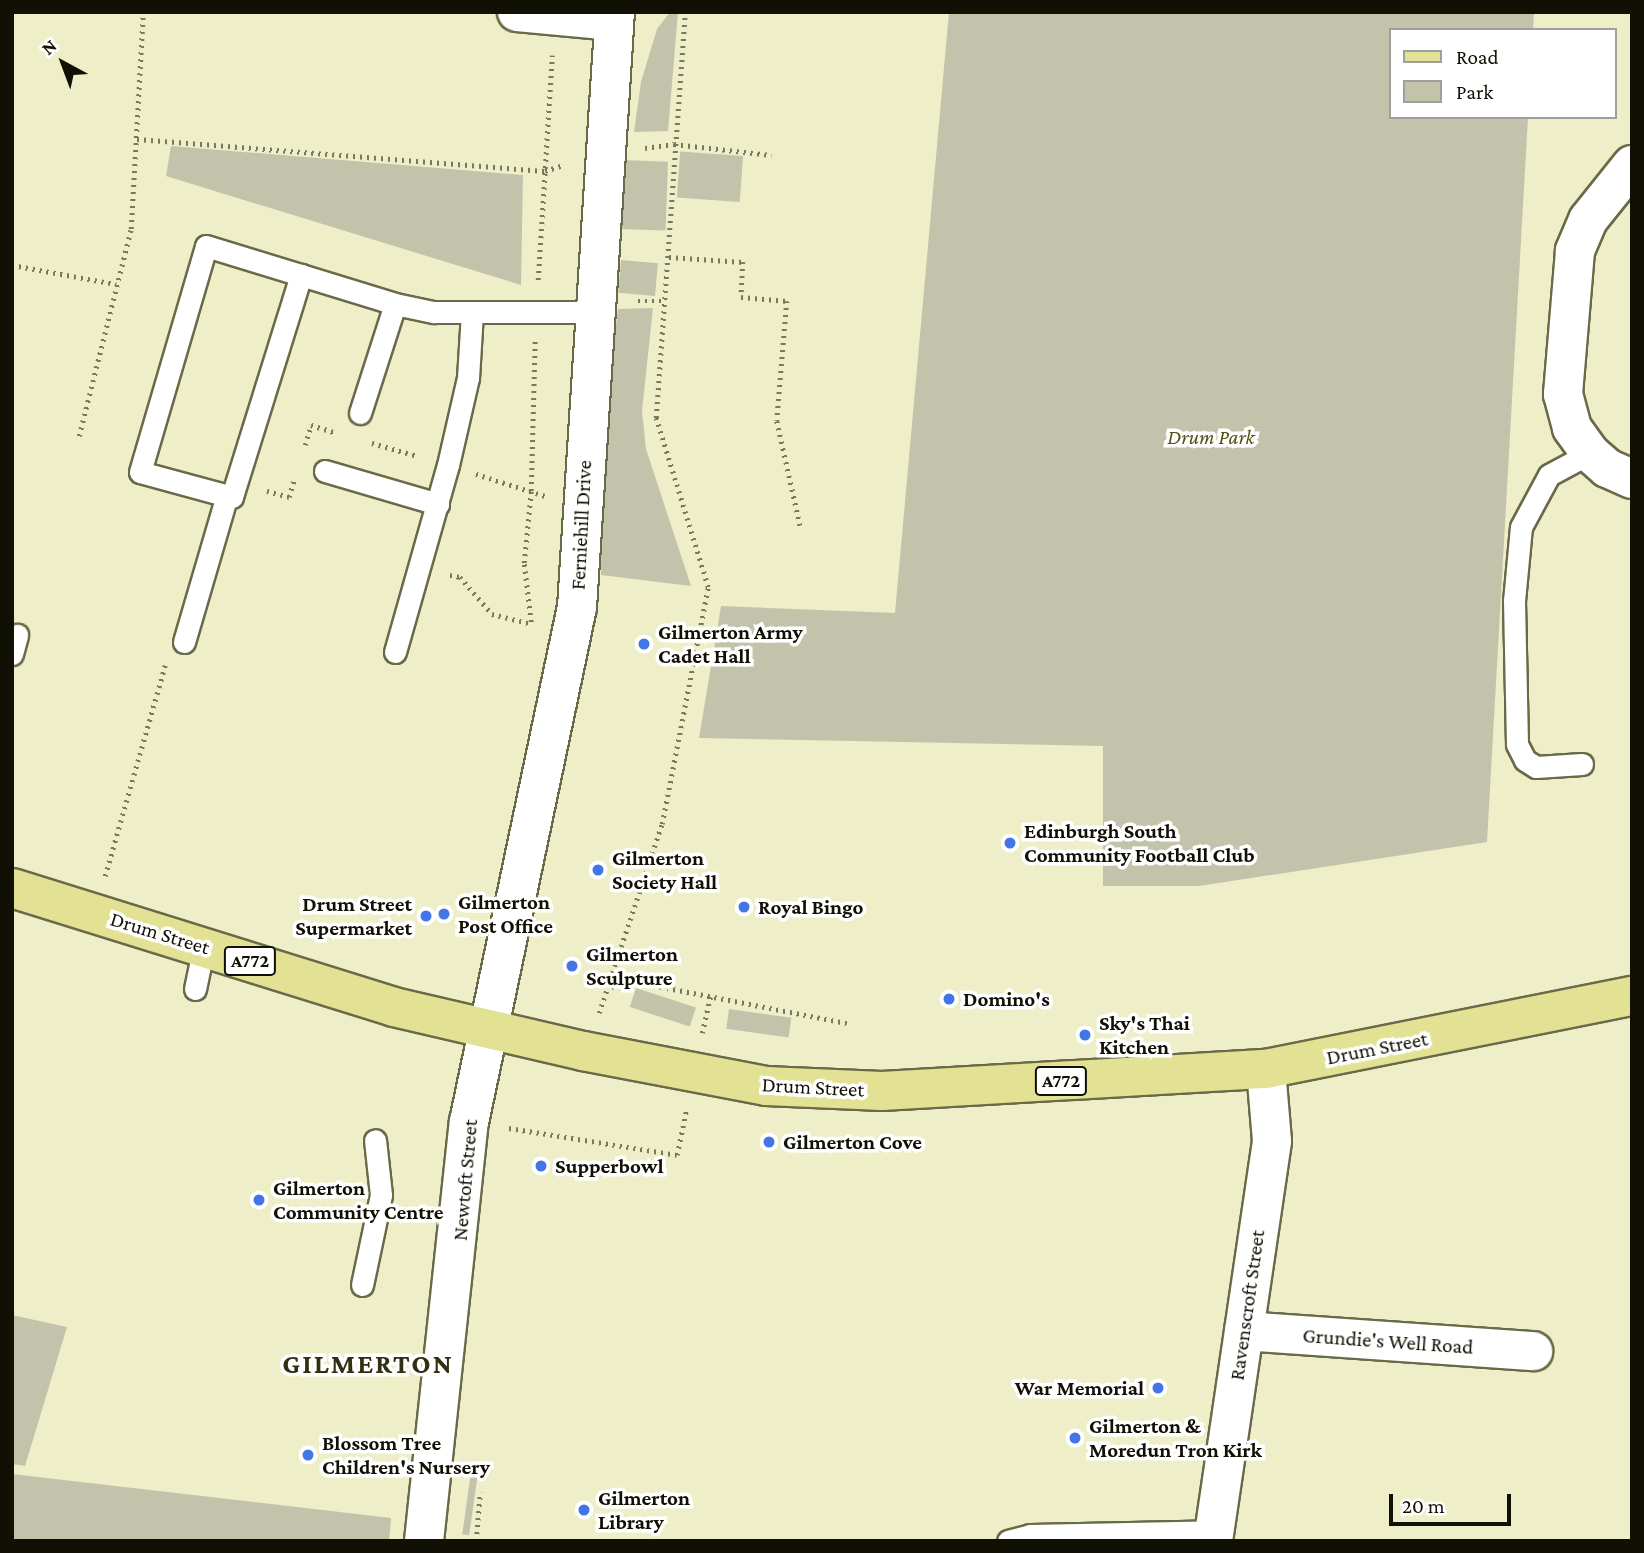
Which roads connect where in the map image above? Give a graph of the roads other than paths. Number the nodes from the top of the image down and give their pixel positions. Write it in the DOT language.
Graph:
graph roads {
  1 [pos="517,12"];
  2 [pos="614,17"];
  3 [pos="1632,165"];
  4 [pos="301,275"];
  5 [pos="395,304"];
  6 [pos="592,312"];
  7 [pos="472,313"];
  8 [pos="360,413"];
  9 [pos="1590,453"];
  10 [pos="325,471"];
  11 [pos="1632,479"];
  12 [pos="227,495"];
  13 [pos="438,504"];
  14 [pos="184,642"];
  15 [pos="395,652"];
  16 [pos="1582,764"];
  17 [pos="12,888"];
  18 [pos="204,946"];
  19 [pos="195,989"];
  20 [pos="1632,996"];
  21 [pos="488,1029"];
  22 [pos="1266,1069"];
  23 [pos="375,1140"];
  24 [pos="362,1285"];
  25 [pos="1244,1331"];
  26 [pos="1533,1351"];
  27 [pos="1214,1536"];
  28 [pos="424,1541"];
  29 [pos="1008,1541"];
  1 -- 2 [label="main road"];
  2 -- 6 [label="main road, Ferniehill Drive"];
  3 -- 9 [label="main road"];
  4 -- 5 [label="lane"];
  4 -- 12 [label="lane"];
  4 -- 12 [label="lane"];
  5 -- 7 [label="lane"];
  5 -- 8 [label="lane"];
  6 -- 7 [label="lane"];
  6 -- 21 [label="main road, Ferniehill Drive"];
  7 -- 13 [label="lane"];
  9 -- 11 [label="main road"];
  9 -- 16 [label="lane"];
  10 -- 13 [label="lane"];
  12 -- 14 [label="lane"];
  13 -- 15 [label="lane"];
  17 -- 18 [label="main road, Drum Street / A772"];
  18 -- 19 [label="lane"];
  18 -- 21 [label="main road, Drum Street / A772"];
  20 -- 22 [label="main road, Drum Street / A772"];
  21 -- 22 [label="main road, Drum Street / A772"];
  21 -- 28 [label="main road, Newtoft Street"];
  22 -- 25 [label="main road, Ravenscroft Street"];
  23 -- 24 [label="lane"];
  25 -- 26 [label="main road, Grundie's Well Road"];
  25 -- 27 [label="main road, Ravenscroft Street"];
  27 -- 29 [label="lane"];
}
